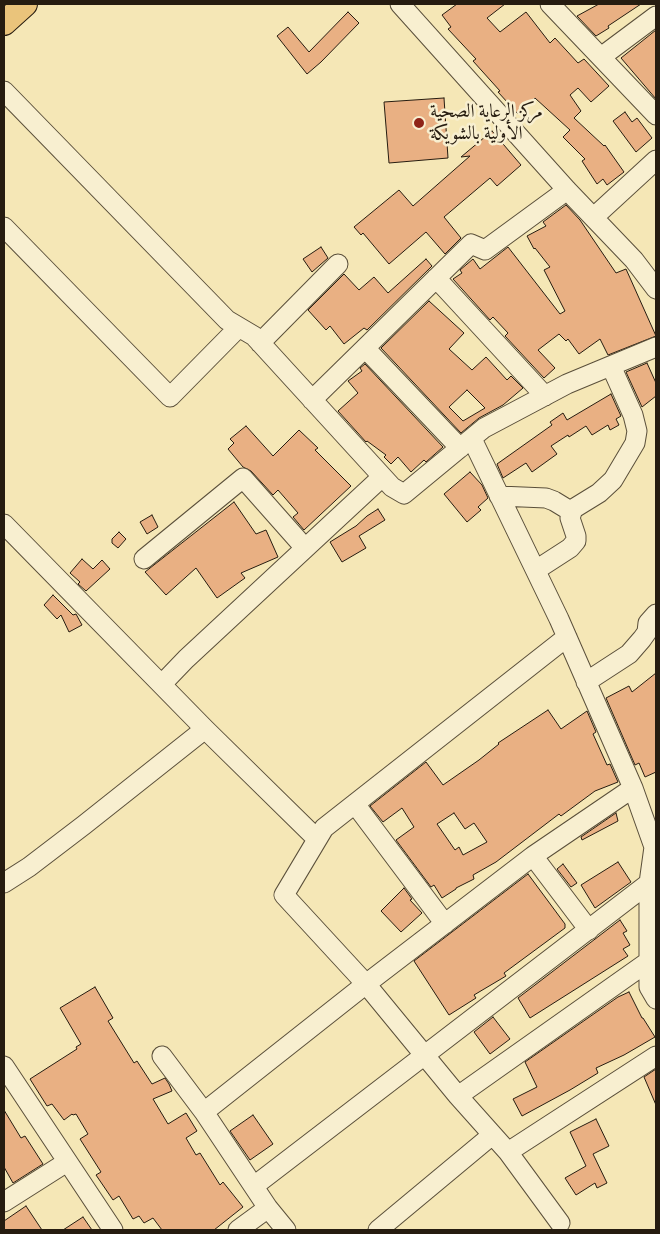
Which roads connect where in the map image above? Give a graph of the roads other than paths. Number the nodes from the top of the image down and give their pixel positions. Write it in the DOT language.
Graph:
graph roads {
  1 [pos="25,4"];
  2 [pos="400,4"];
  3 [pos="550,4"];
  4 [pos="656,16"];
  5 [pos="4,23"];
  6 [pos="601,57"];
  7 [pos="4,91"];
  8 [pos="656,115"];
  9 [pos="656,160"];
  10 [pos="568,190"];
  11 [pos="594,218"];
  12 [pos="4,227"];
  13 [pos="338,264"];
  14 [pos="436,278"];
  15 [pos="656,290"];
  16 [pos="239,327"];
  17 [pos="260,343"];
  18 [pos="656,347"];
  19 [pos="365,348"];
  20 [pos="610,366"];
  21 [pos="545,396"];
  22 [pos="312,400"];
  23 [pos="466,443"];
  24 [pos="382,477"];
  25 [pos="499,496"];
  26 [pos="572,512"];
  27 [pos="4,524"];
  28 [pos="304,548"];
  29 [pos="144,559"];
  30 [pos="536,570"];
  31 [pos="656,614"];
  32 [pos="567,637"];
  33 [pos="586,682"];
  34 [pos="162,684"];
  35 [pos="205,728"];
  36 [pos="633,788"];
  37 [pos="355,804"];
  38 [pos="317,839"];
  39 [pos="655,847"];
  40 [pos="533,856"];
  41 [pos="649,883"];
  42 [pos="4,884"];
  43 [pos="445,924"];
  44 [pos="589,930"];
  45 [pos="649,961"];
  46 [pos="366,984"];
  47 [pos="656,1000"];
  48 [pos="425,1055"];
  49 [pos="162,1056"];
  50 [pos="656,1056"];
  51 [pos="5,1072"];
  52 [pos="458,1096"];
  53 [pos="204,1112"];
  54 [pos="492,1136"];
  55 [pos="508,1152"];
  56 [pos="67,1162"];
  57 [pos="254,1186"];
  58 [pos="4,1202"];
  59 [pos="268,1208"];
  60 [pos="560,1223"];
  61 [pos="113,1230"];
  62 [pos="238,1230"];
  63 [pos="286,1230"];
  64 [pos="378,1230"];
  1 -- 5 [label="main road"];
  2 -- 10 [label="street"];
  3 -- 6 [label="street"];
  4 -- 6 [label="street"];
  6 -- 8 [label="street"];
  7 -- 16 [label="street"];
  9 -- 11 [label="street"];
  10 -- 11 [label="street"];
  10 -- 14 [label="street"];
  11 -- 15 [label="street"];
  12 -- 16 [label="street"];
  13 -- 17 [label="street"];
  14 -- 19 [label="street"];
  14 -- 21 [label="street"];
  16 -- 17 [label="street"];
  17 -- 22 [label="street"];
  18 -- 20 [label="street"];
  19 -- 22 [label="street"];
  19 -- 23 [label="street"];
  20 -- 21 [label="street"];
  20 -- 26 [label="street"];
  21 -- 23 [label="street"];
  22 -- 24 [label="street"];
  23 -- 24 [label="street"];
  23 -- 25 [label="street"];
  24 -- 28 [label="street"];
  25 -- 26 [label="street"];
  25 -- 30 [label="street"];
  26 -- 30 [label="street"];
  27 -- 34 [label="street"];
  28 -- 29 [label="street"];
  28 -- 34 [label="street"];
  30 -- 32 [label="street"];
  31 -- 33 [label="street"];
  32 -- 33 [label="street"];
  32 -- 37 [label="street"];
  33 -- 36 [label="street"];
  34 -- 35 [label="street"];
  35 -- 38 [label="street"];
  35 -- 42 [label="street"];
  36 -- 39 [label="street"];
  36 -- 40 [label="street"];
  37 -- 38 [label="street"];
  37 -- 43 [label="street"];
  38 -- 46 [label="street"];
  39 -- 41 [label="street"];
  40 -- 43 [label="street"];
  40 -- 44 [label="street"];
  41 -- 44 [label="street"];
  41 -- 45 [label="street"];
  43 -- 46 [label="street"];
  44 -- 48 [label="street"];
  45 -- 47 [label="street"];
  45 -- 52 [label="street"];
  46 -- 48 [label="street"];
  46 -- 53 [label="street"];
  48 -- 52 [label="street"];
  48 -- 57 [label="street"];
  49 -- 53 [label="street"];
  50 -- 55 [label="street"];
  51 -- 56 [label="street"];
  52 -- 54 [label="street"];
  53 -- 57 [label="street"];
  54 -- 55 [label="street"];
  54 -- 64 [label="street"];
  55 -- 60 [label="street"];
  56 -- 58 [label="street"];
  56 -- 61 [label="street"];
  57 -- 59 [label="street"];
  59 -- 62 [label="street"];
  59 -- 63 [label="street"];
}
